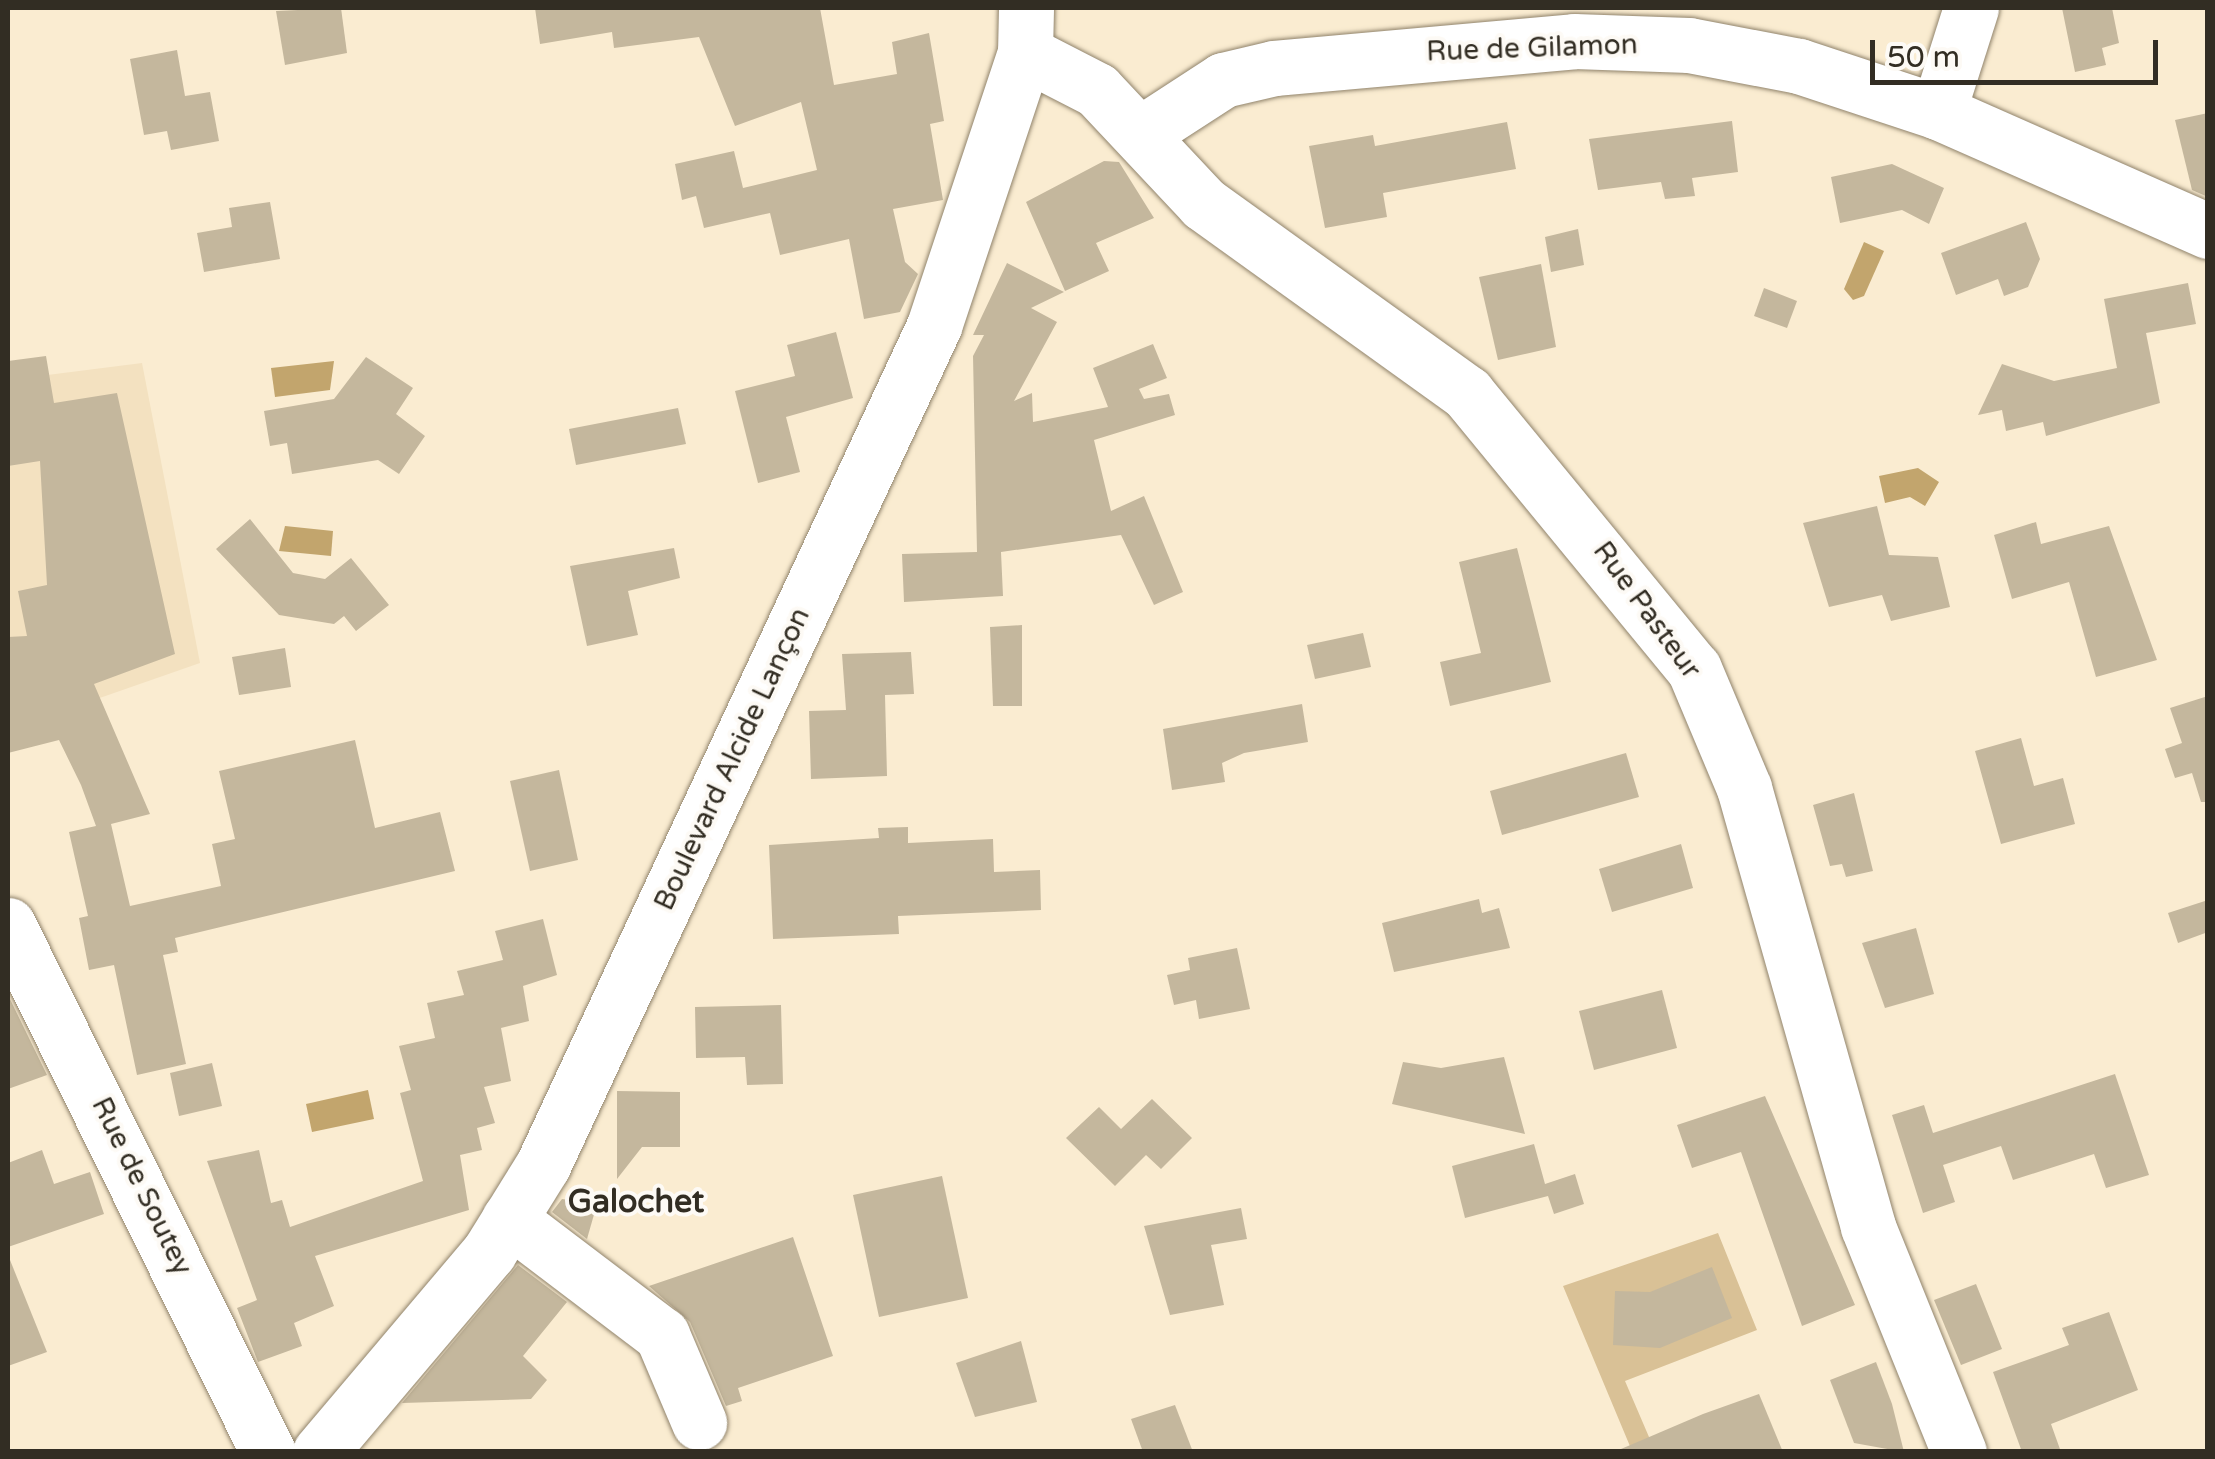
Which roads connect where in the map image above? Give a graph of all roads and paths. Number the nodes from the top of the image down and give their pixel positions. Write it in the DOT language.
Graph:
graph roads {
  1 [pos="1971,8"];
  2 [pos="1026,30"];
  3 [pos="1938,112"];
  4 [pos="1140,134"];
  5 [pos="2208,231"];
  6 [pos="8,925"];
  7 [pos="509,1219"];
  8 [pos="699,1422"];
  9 [pos="268,1452"];
  10 [pos="320,1452"];
  11 [pos="1959,1452"];
  1 -- 3 [label="street"];
  2 -- 4 [label="street, Rue Pasteur"];
  2 -- 7 [label="street, Boulevard Alcide Lançon"];
  3 -- 4 [label="street, Rue de Gilamon"];
  3 -- 5 [label="street, Rue de Gilamon"];
  4 -- 11 [label="street, Rue Pasteur"];
  6 -- 9 [label="street, Rue de Soutey"];
  7 -- 8 [label="street"];
  7 -- 10 [label="street, Boulevard Alcide Lançon"];
}
